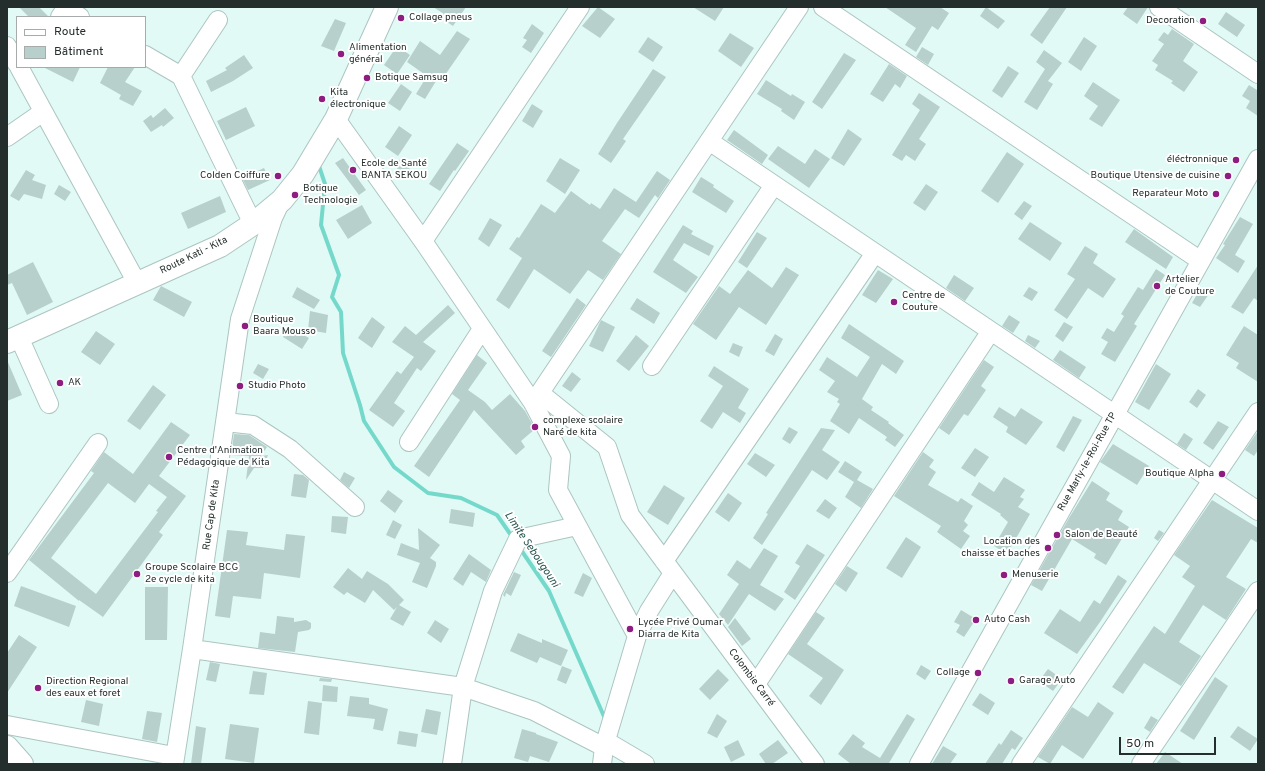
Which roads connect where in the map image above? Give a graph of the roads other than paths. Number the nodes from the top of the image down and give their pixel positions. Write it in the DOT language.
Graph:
graph roads {
  1 [pos="387,7"];
  2 [pos="580,7"];
  3 [pos="799,7"];
  4 [pos="823,7"];
  5 [pos="1158,7"];
  6 [pos="58,13"];
  7 [pos="78,16"];
  8 [pos="218,20"];
  9 [pos="7,46"];
  10 [pos="146,56"];
  11 [pos="16,59"];
  12 [pos="22,68"];
  13 [pos="1258,74"];
  14 [pos="181,76"];
  15 [pos="43,112"];
  16 [pos="336,120"];
  17 [pos="7,137"];
  18 [pos="709,141"];
  19 [pos="1258,159"];
  20 [pos="774,185"];
  21 [pos="282,200"];
  22 [pos="253,224"];
  23 [pos="423,241"];
  24 [pos="875,253"];
  25 [pos="1201,261"];
  26 [pos="137,283"];
  27 [pos="482,329"];
  28 [pos="991,331"];
  29 [pos="13,339"];
  30 [pos="652,366"];
  31 [pos="537,398"];
  32 [pos="49,404"];
  33 [pos="1258,412"];
  34 [pos="1115,414"];
  35 [pos="225,422"];
  36 [pos="409,442"];
  37 [pos="98,443"];
  38 [pos="1212,480"];
  39 [pos="355,507"];
  40 [pos="1258,511"];
  41 [pos="577,526"];
  42 [pos="669,567"];
  43 [pos="7,573"];
  44 [pos="1258,591"];
  45 [pos="637,636"];
  46 [pos="192,649"];
  47 [pos="756,684"];
  48 [pos="463,687"];
  49 [pos="7,725"];
  50 [pos="7,747"];
  51 [pos="604,750"];
  52 [pos="174,760"];
  53 [pos="22,764"];
  54 [pos="452,764"];
  55 [pos="645,764"];
  56 [pos="815,764"];
  57 [pos="918,764"];
  58 [pos="1021,764"];
  59 [pos="1141,764"];
  1 -- 16 [label="main road, Route Kati - Kita"];
  2 -- 23 [label="street"];
  3 -- 18 [label="street"];
  4 -- 25 [label="street"];
  5 -- 13 [label="street"];
  6 -- 7 [label="street"];
  8 -- 14 [label="street"];
  9 -- 11 [label="street"];
  10 -- 14 [label="street"];
  12 -- 15 [label="street"];
  14 -- 22 [label="street"];
  15 -- 17 [label="street"];
  15 -- 26 [label="street"];
  16 -- 21 [label="main road, Route Kati - Kita"];
  16 -- 23 [label="street"];
  18 -- 20 [label="street"];
  18 -- 31 [label="street"];
  19 -- 25 [label="street, Rue Marly-le-Roi-Rue TP"];
  20 -- 24 [label="street"];
  20 -- 30 [label="street"];
  21 -- 22 [label="main road, Route Kati - Kita"];
  21 -- 35 [label="street, Rue Cap de Kita"];
  22 -- 26 [label="main road, Route Kati - Kita"];
  23 -- 27 [label="street"];
  24 -- 28 [label="street"];
  24 -- 42 [label="street"];
  25 -- 34 [label="street, Rue Marly-le-Roi-Rue TP"];
  26 -- 29 [label="main road, Route Kati - Kita"];
  27 -- 31 [label="street"];
  27 -- 36 [label="street"];
  28 -- 34 [label="street"];
  28 -- 47 [label="street"];
  29 -- 32 [label="street"];
  31 -- 41 [label="street"];
  31 -- 42 [label="street, Colombie Carré"];
  33 -- 38 [label="street"];
  34 -- 38 [label="street"];
  34 -- 57 [label="street, Rue Marly-le-Roi-Rue TP"];
  35 -- 39 [label="street"];
  35 -- 46 [label="street, Rue Cap de Kita"];
  37 -- 43 [label="street"];
  38 -- 40 [label="street"];
  38 -- 58 [label="street"];
  41 -- 45 [label="street"];
  41 -- 48 [label="street"];
  42 -- 45 [label="street"];
  42 -- 47 [label="street, Colombie Carré"];
  44 -- 59 [label="street"];
  45 -- 51 [label="street"];
  46 -- 48 [label="street"];
  46 -- 52 [label="street, Rue Cap de Kita"];
  47 -- 56 [label="street, Colombie Carré"];
  48 -- 51 [label="street"];
  48 -- 54 [label="street"];
  49 -- 52 [label="street"];
  50 -- 53 [label="main road"];
  51 -- 55 [label="street"];
}
